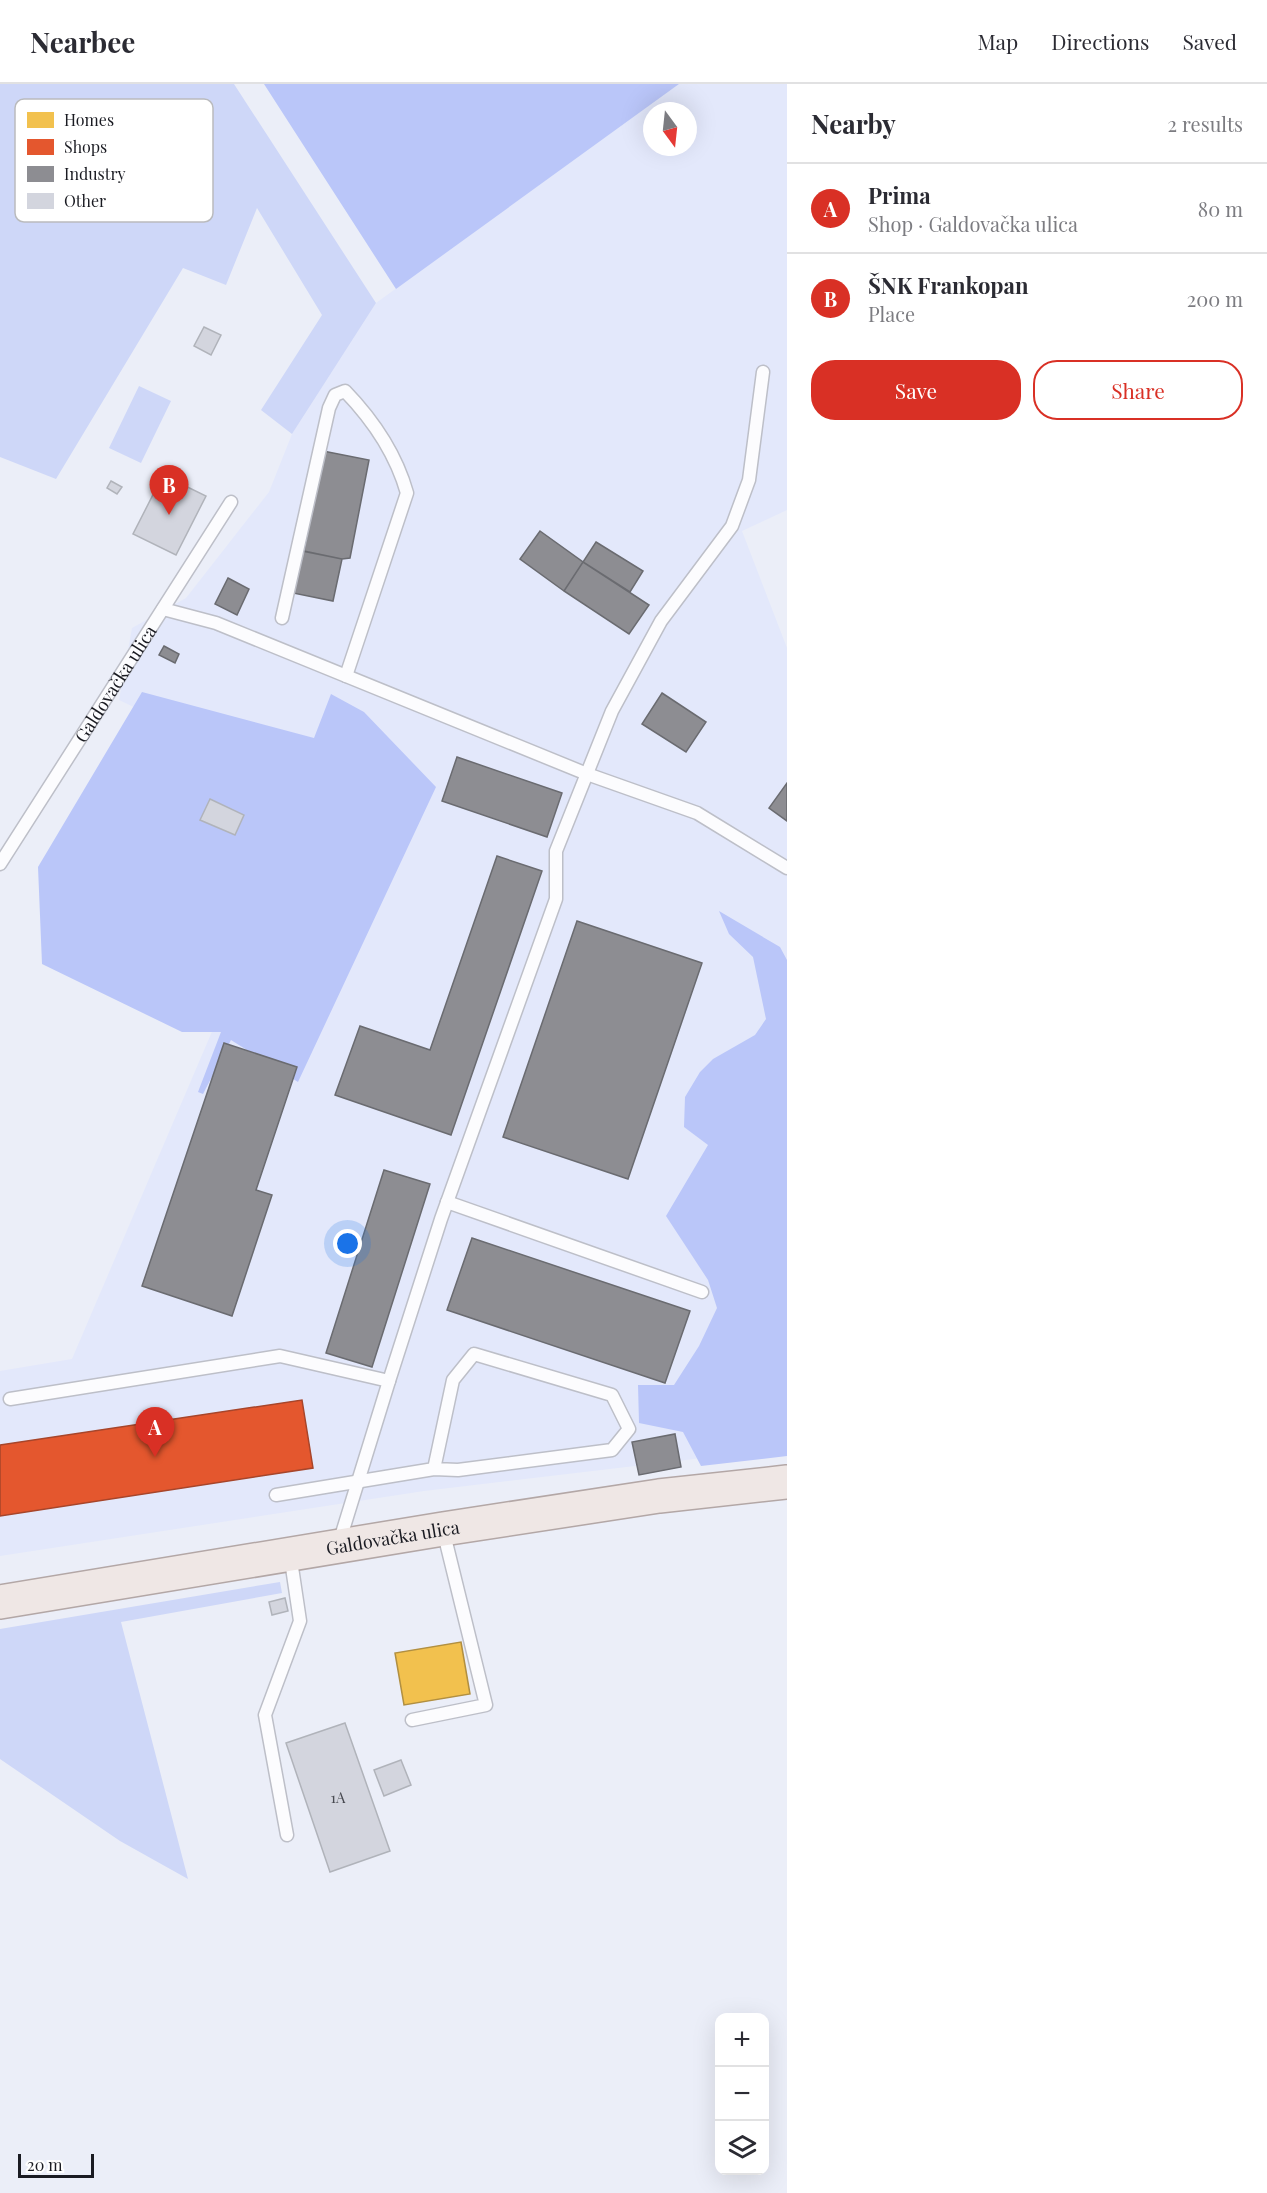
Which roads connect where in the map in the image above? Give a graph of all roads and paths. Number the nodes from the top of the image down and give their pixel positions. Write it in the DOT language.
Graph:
graph roads {
  1 [pos="763,372"];
  2 [pos="231,502"];
  3 [pos="163,609"];
  4 [pos="282,618"];
  5 [pos="346,676"];
  6 [pos="587,774"];
  7 [pos="0,864"];
  8 [pos="787,868"];
  9 [pos="447,1202"];
  10 [pos="702,1292"];
  11 [pos="389,1381"];
  12 [pos="10,1399"];
  13 [pos="434,1469"];
  14 [pos="787,1482"];
  15 [pos="357,1483"];
  16 [pos="276,1495"];
  17 [pos="443,1529"];
  18 [pos="338,1546"];
  19 [pos="290,1554"];
  20 [pos="0,1602"];
  21 [pos="412,1720"];
  22 [pos="288,1834"];
  1 -- 6 [label="lane"];
  2 -- 3 [label="lane, Galdovačka ulica"];
  3 -- 5 [label="lane"];
  3 -- 7 [label="lane, Galdovačka ulica"];
  4 -- 5 [label="lane"];
  5 -- 6 [label="lane"];
  6 -- 8 [label="lane"];
  6 -- 9 [label="lane"];
  9 -- 10 [label="lane"];
  9 -- 11 [label="lane"];
  11 -- 12 [label="lane"];
  11 -- 15 [label="lane"];
  13 -- 13 [label="lane"];
  13 -- 15 [label="lane"];
  14 -- 17 [label="main road, Galdovačka ulica"];
  15 -- 16 [label="lane"];
  15 -- 18 [label="lane"];
  17 -- 18 [label="main road, Galdovačka ulica"];
  17 -- 21 [label="lane"];
  18 -- 19 [label="main road, Galdovačka ulica"];
  19 -- 20 [label="main road, Galdovačka ulica"];
  19 -- 22 [label="lane"];
}
